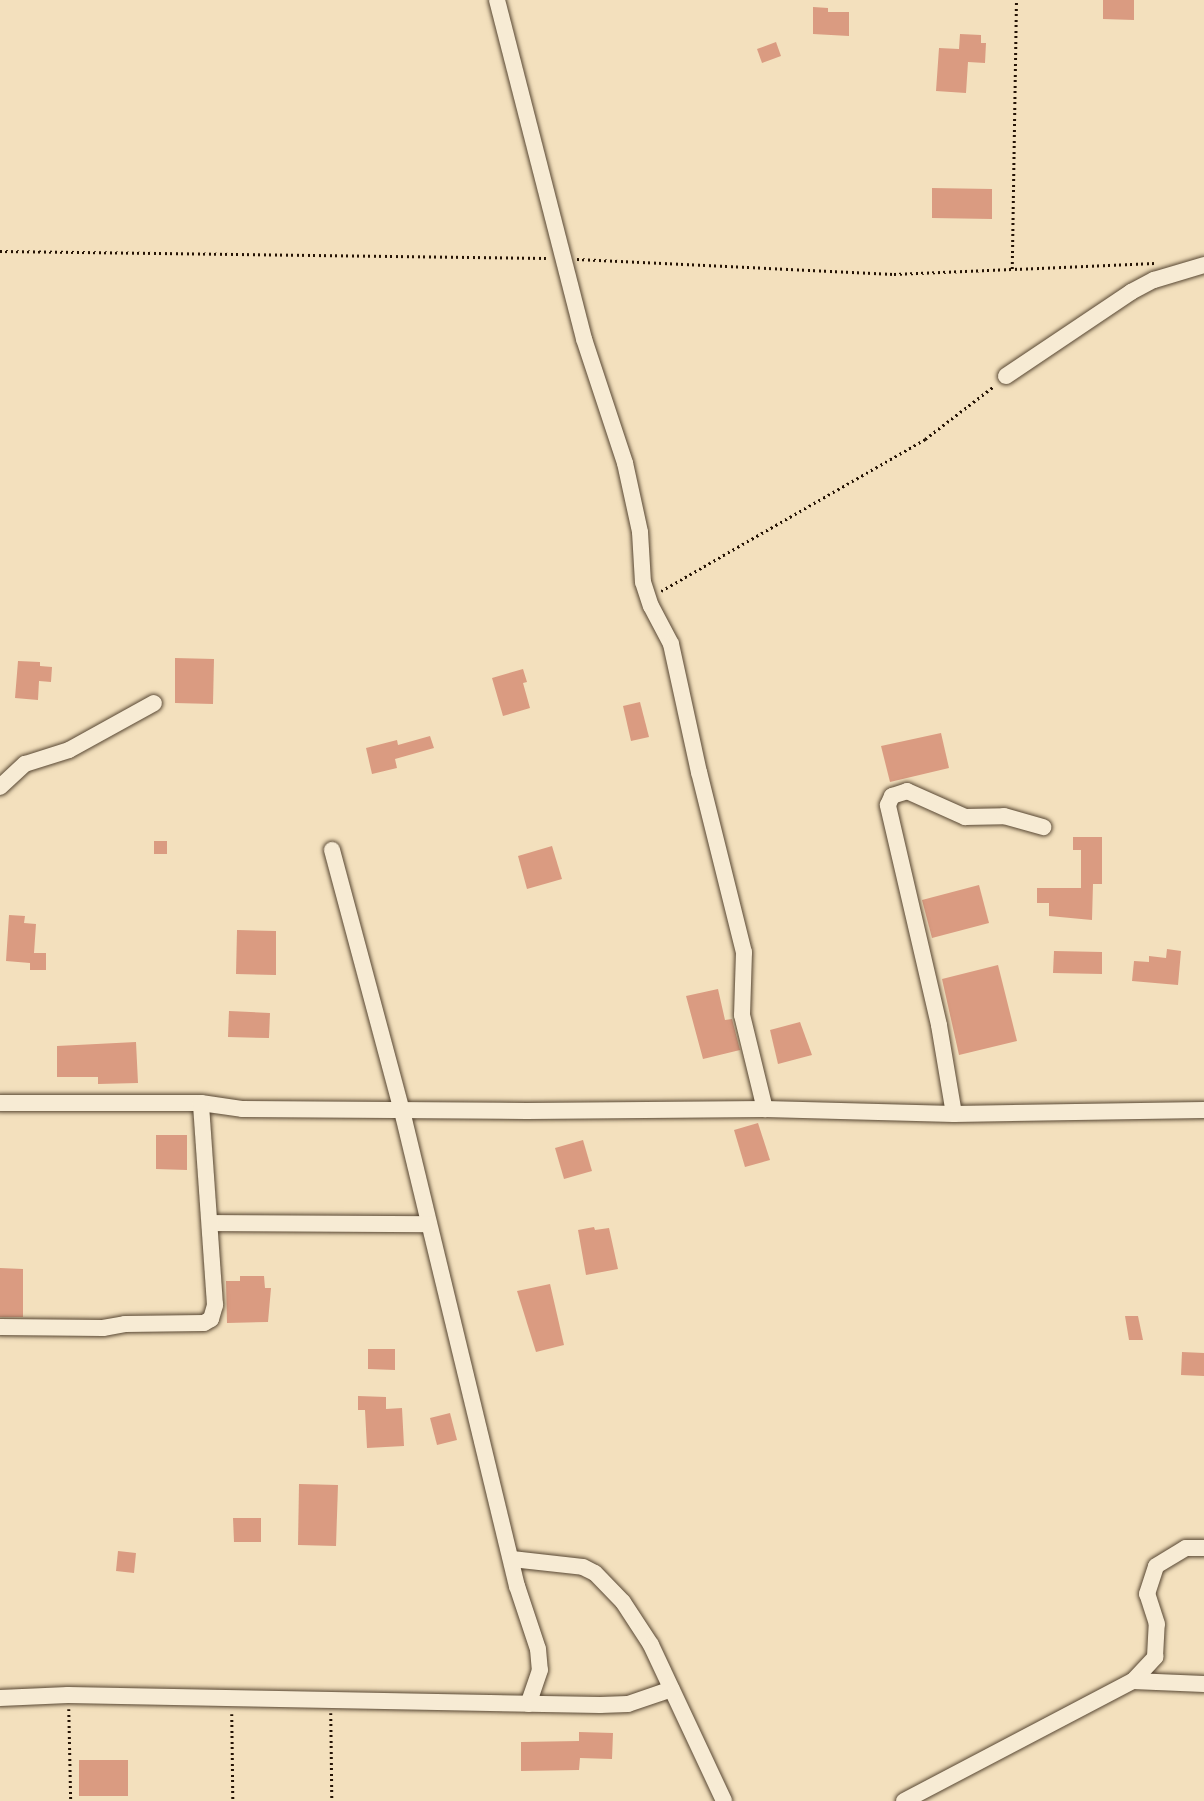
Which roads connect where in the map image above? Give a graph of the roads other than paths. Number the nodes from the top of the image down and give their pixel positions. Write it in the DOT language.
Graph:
graph roads {
  1 [pos="498,0"];
  2 [pos="1204,265"];
  3 [pos="1006,376"];
  4 [pos="154,704"];
  5 [pos="0,787"];
  6 [pos="1043,827"];
  7 [pos="332,850"];
  8 [pos="0,1103"];
  9 [pos="201,1103"];
  10 [pos="765,1109"];
  11 [pos="1204,1110"];
  12 [pos="402,1111"];
  13 [pos="954,1114"];
  14 [pos="210,1223"];
  15 [pos="428,1224"];
  16 [pos="0,1327"];
  17 [pos="1204,1548"];
  18 [pos="512,1559"];
  19 [pos="1133,1681"];
  20 [pos="1204,1684"];
  21 [pos="671,1689"];
  22 [pos="0,1698"];
  23 [pos="528,1704"];
  24 [pos="724,1801"];
  25 [pos="904,1801"];
  1 -- 10 [label="street"];
  2 -- 3 [label="street"];
  4 -- 5 [label="street"];
  6 -- 13 [label="street"];
  7 -- 12 [label="street"];
  8 -- 9 [label="street"];
  9 -- 12 [label="street"];
  9 -- 14 [label="street"];
  10 -- 12 [label="street"];
  10 -- 13 [label="street"];
  11 -- 13 [label="street"];
  12 -- 15 [label="street"];
  14 -- 15 [label="street"];
  14 -- 16 [label="street"];
  15 -- 18 [label="street"];
  17 -- 19 [label="street"];
  18 -- 21 [label="street"];
  18 -- 23 [label="street"];
  19 -- 20 [label="street"];
  19 -- 25 [label="street"];
  21 -- 23 [label="street"];
  21 -- 24 [label="street"];
  22 -- 23 [label="street"];
}
